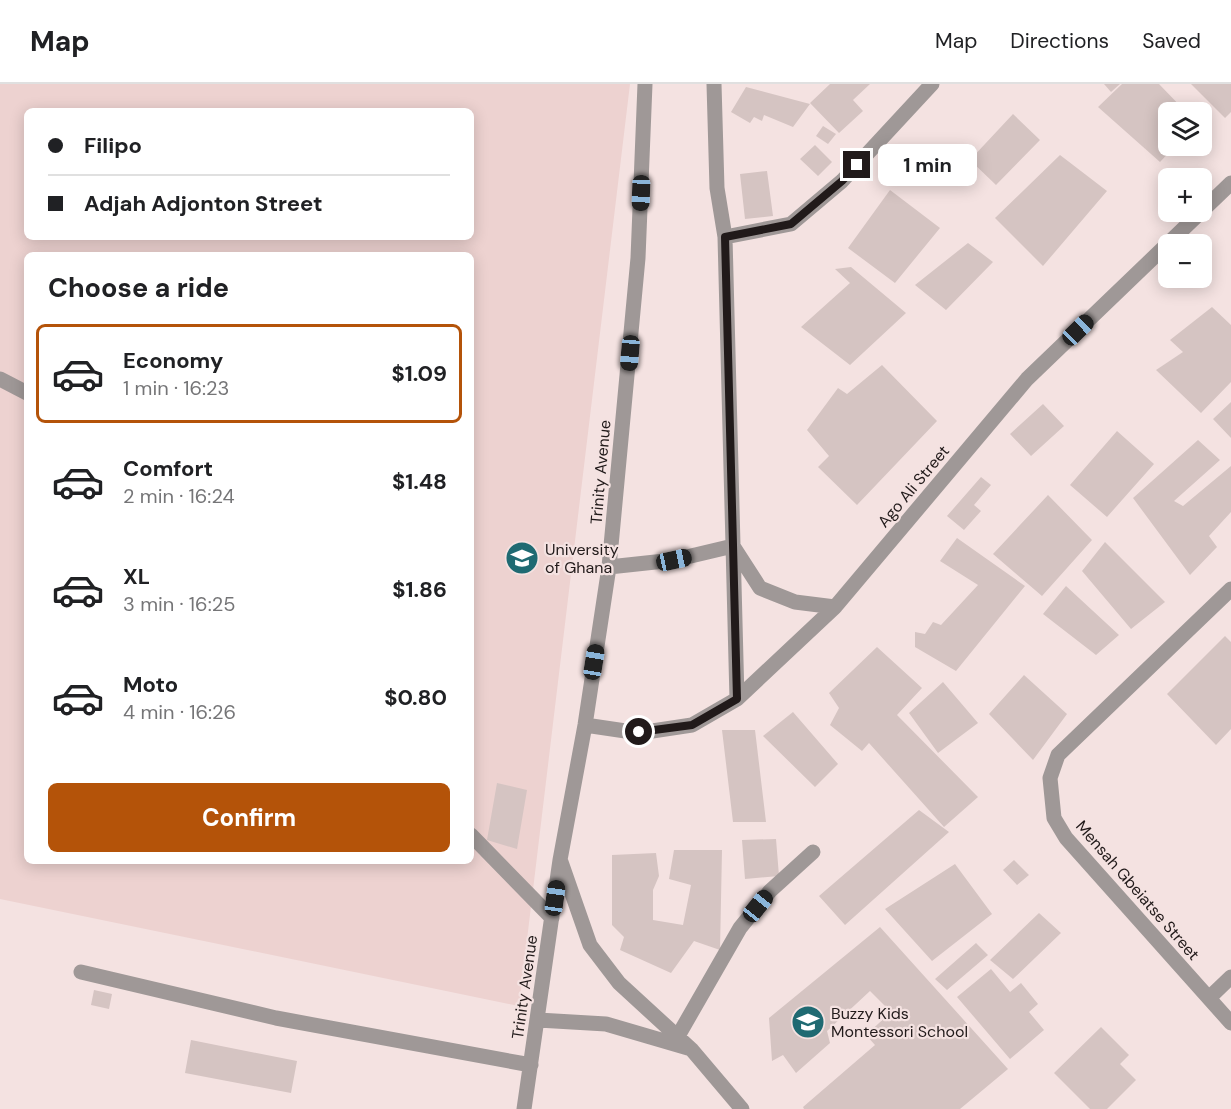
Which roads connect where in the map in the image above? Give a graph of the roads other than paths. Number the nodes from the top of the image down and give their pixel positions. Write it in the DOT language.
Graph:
graph roads {
  1 [pos="645,84"];
  2 [pos="714,84"];
  3 [pos="932,84"];
  4 [pos="1231,183"];
  5 [pos="725,237"];
  6 [pos="0,379"];
  7 [pos="24,391"];
  8 [pos="733,546"];
  9 [pos="609,567"];
  10 [pos="1231,590"];
  11 [pos="835,607"];
  12 [pos="737,699"];
  13 [pos="585,725"];
  14 [pos="474,838"];
  15 [pos="813,852"];
  16 [pos="560,860"];
  17 [pos="552,918"];
  18 [pos="81,972"];
  19 [pos="1231,977"];
  20 [pos="1209,998"];
  21 [pos="538,1020"];
  22 [pos="1231,1023"];
  23 [pos="678,1036"];
  24 [pos="692,1050"];
  25 [pos="531,1065"];
  26 [pos="524,1109"];
  27 [pos="742,1109"];
  1 -- 9 [label="street, Trinity Avenue"];
  2 -- 5 [label="street"];
  3 -- 5 [label="street"];
  4 -- 11 [label="street, Ago Ali Street"];
  5 -- 8 [label="street"];
  6 -- 7 [label="street"];
  8 -- 9 [label="street"];
  8 -- 11 [label="street"];
  8 -- 12 [label="street"];
  9 -- 13 [label="street, Trinity Avenue"];
  10 -- 20 [label="street, Mensah Gbeiatse Street"];
  11 -- 12 [label="street, Ago Ali Street"];
  12 -- 13 [label="street, Ago Ali Street"];
  13 -- 16 [label="street, Trinity Avenue"];
  14 -- 17 [label="street"];
  15 -- 23 [label="street"];
  16 -- 17 [label="street, Trinity Avenue"];
  16 -- 23 [label="street"];
  17 -- 21 [label="street, Trinity Avenue"];
  18 -- 25 [label="street"];
  19 -- 20 [label="street"];
  20 -- 22 [label="street, Mensah Gbeiatse Street"];
  21 -- 24 [label="street"];
  21 -- 25 [label="street, Trinity Avenue"];
  23 -- 24 [label="street"];
  24 -- 27 [label="street"];
  25 -- 26 [label="street, Trinity Avenue"];
}
